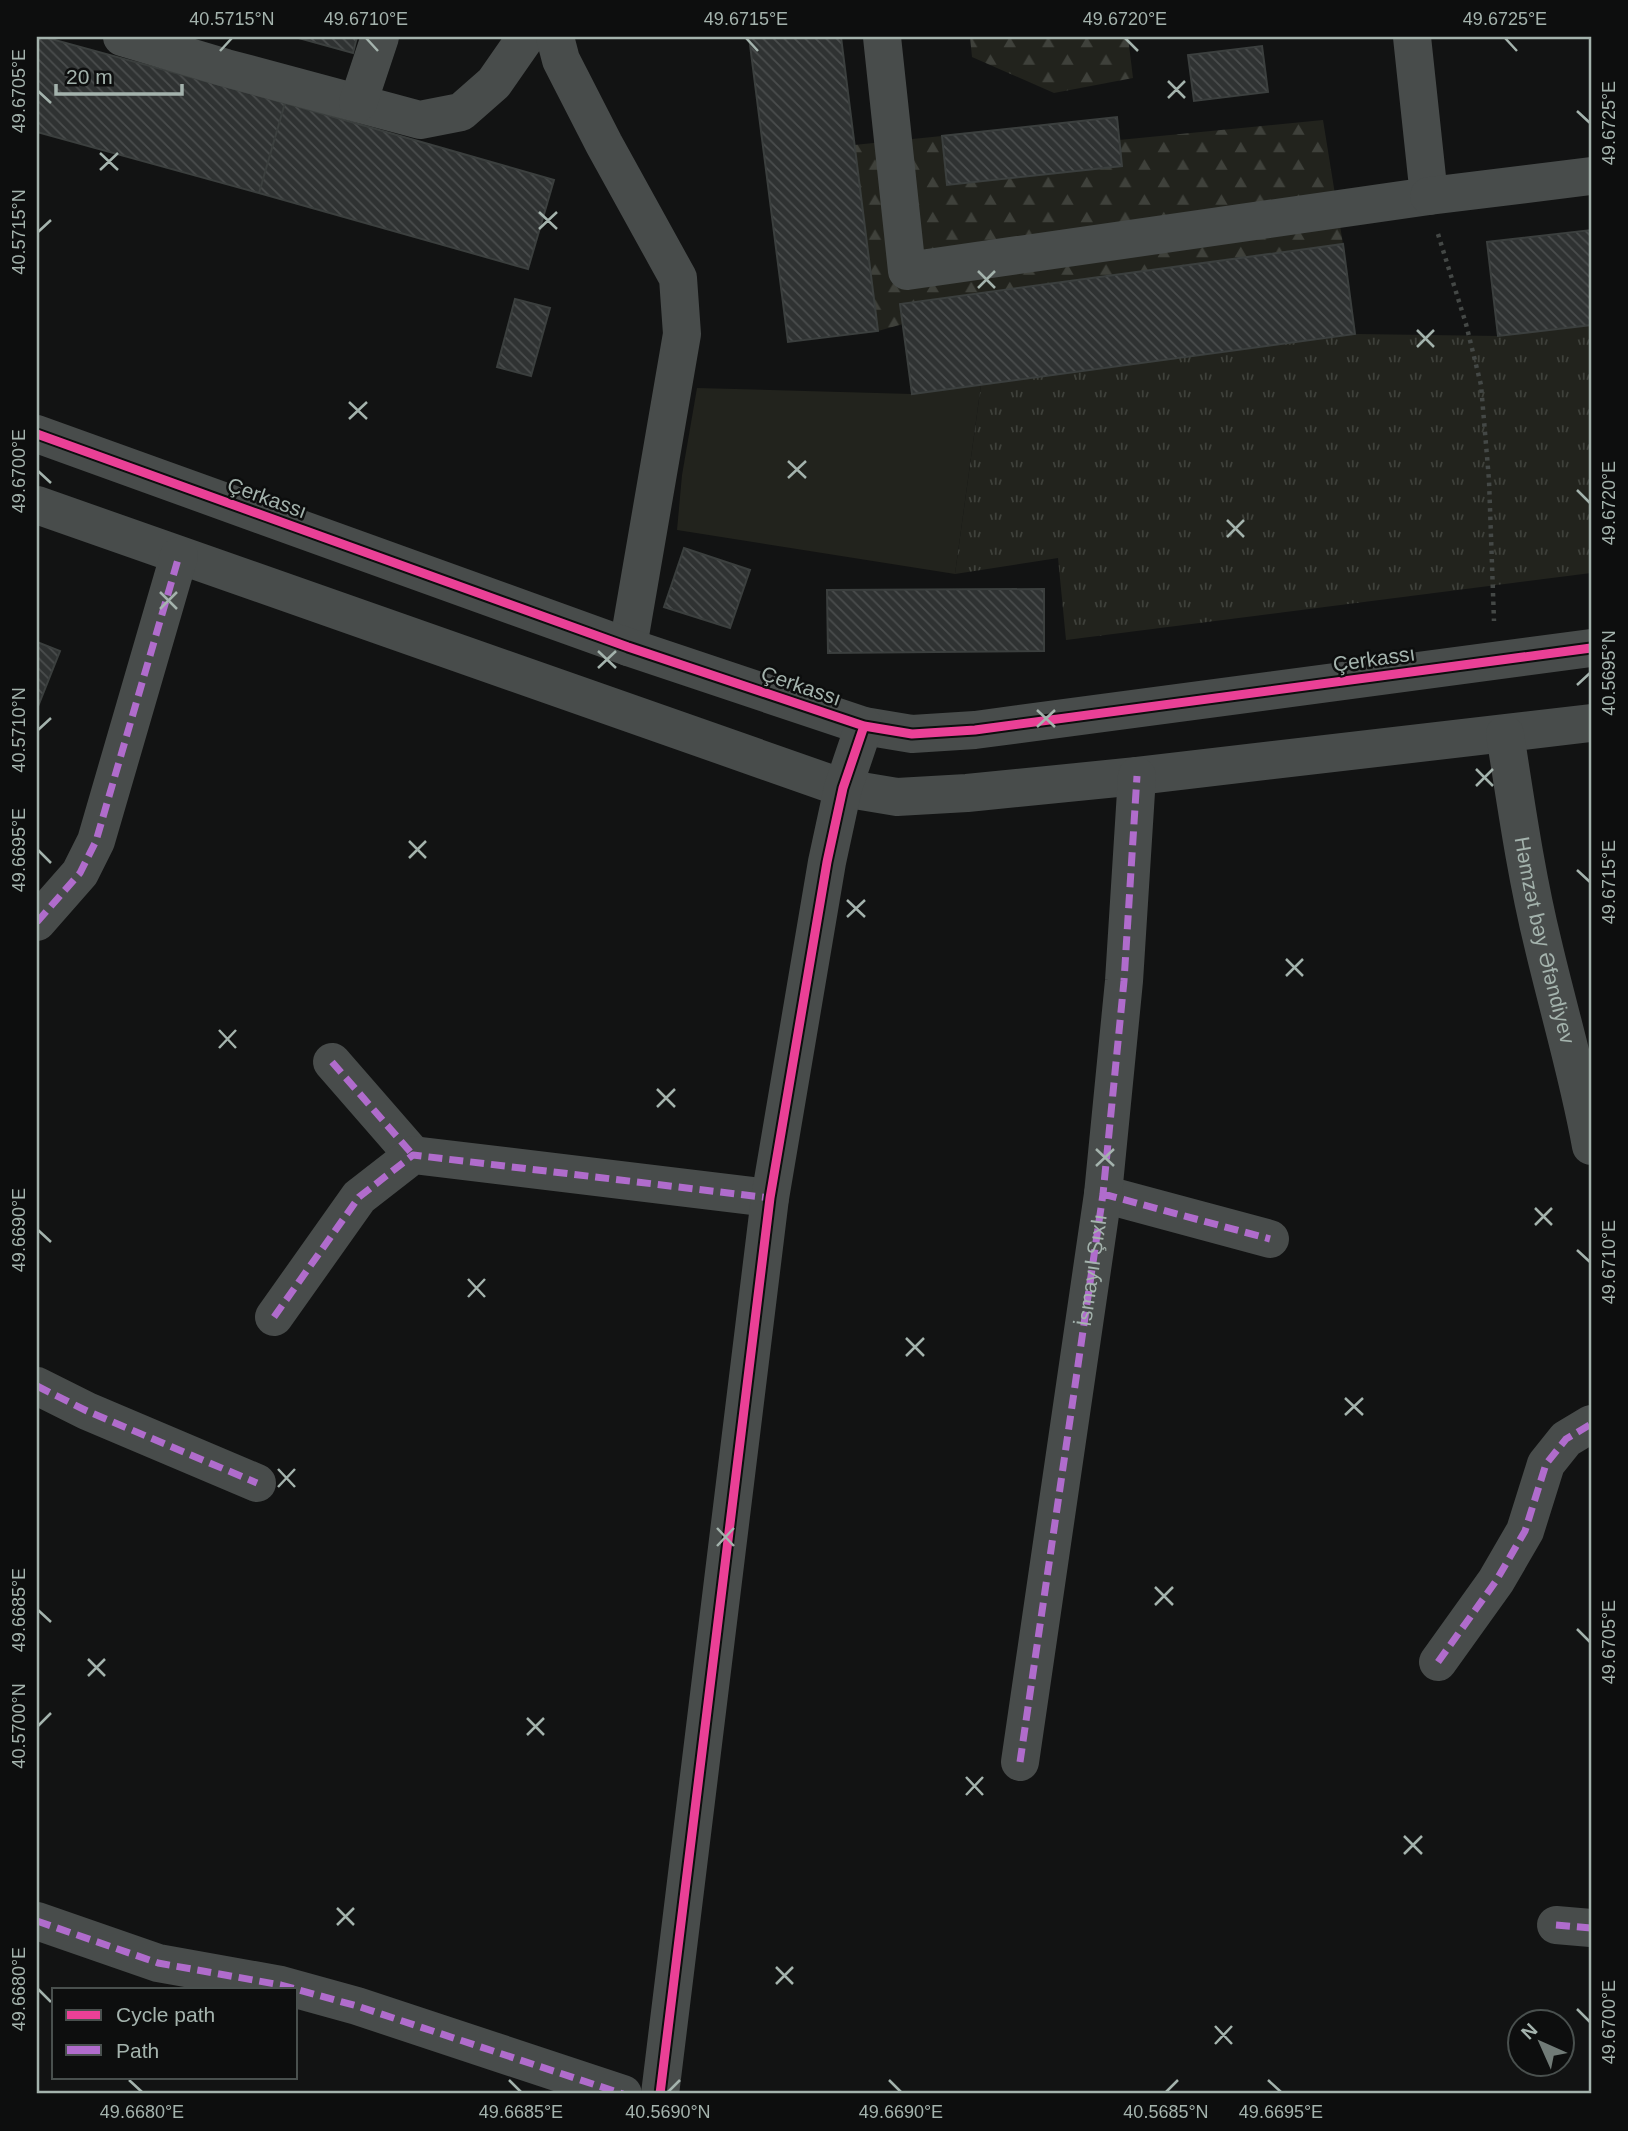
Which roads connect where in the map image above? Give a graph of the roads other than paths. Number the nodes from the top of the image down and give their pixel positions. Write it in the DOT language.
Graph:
graph roads {
  1 [pos="122,37"];
  2 [pos="380,37"];
  3 [pos="526,37"];
  4 [pos="555,37"];
  5 [pos="882,37"];
  6 [pos="1412,37"];
  7 [pos="358,103"];
  8 [pos="1591,176"];
  9 [pos="1429,196"];
  10 [pos="37,434"];
  11 [pos="37,505"];
  12 [pos="179,556"];
  13 [pos="628,647"];
  14 [pos="1591,648"];
  15 [pos="1591,723"];
  16 [pos="864,726"];
  17 [pos="1505,734"];
  18 [pos="1137,776"];
  19 [pos="843,788"];
  20 [pos="37,922"];
  21 [pos="332,1062"];
  22 [pos="1591,1146"];
  23 [pos="413,1155"];
  24 [pos="1103,1194"];
  25 [pos="770,1198"];
  26 [pos="1270,1239"];
  27 [pos="274,1317"];
  28 [pos="37,1386"];
  29 [pos="1591,1424"];
  30 [pos="257,1483"];
  31 [pos="1438,1662"];
  32 [pos="1020,1762"];
  33 [pos="37,1921"];
  34 [pos="292,1988"];
  35 [pos="298,1990"];
  36 [pos="623,2094"];
  37 [pos="660,2094"];
  1 -- 7 [label="street"];
  2 -- 7 [label="street"];
  3 -- 7 [label="street"];
  4 -- 13 [label="street"];
  5 -- 9 [label="street"];
  6 -- 9 [label="street"];
  8 -- 9 [label="street"];
  10 -- 13 [label="street, Çerkassı"];
  11 -- 12 [label="street"];
  12 -- 19 [label="street"];
  12 -- 20 [label="street"];
  13 -- 16 [label="street, Çerkassı"];
  14 -- 16 [label="street, Çerkassı"];
  15 -- 17 [label="street"];
  16 -- 19 [label="street"];
  17 -- 18 [label="street"];
  17 -- 22 [label="street, Həmzət bəy Əfəndiyev"];
  18 -- 19 [label="street"];
  18 -- 24 [label="street, İsmayıl Şıxlı"];
  19 -- 25 [label="street"];
  21 -- 23 [label="street"];
  23 -- 25 [label="street"];
  23 -- 27 [label="street"];
  24 -- 26 [label="street"];
  24 -- 32 [label="street, İsmayıl Şıxlı"];
  25 -- 37 [label="street"];
  28 -- 30 [label="street"];
  29 -- 31 [label="street"];
  33 -- 34 [label="street"];
  35 -- 36 [label="street"];
}
